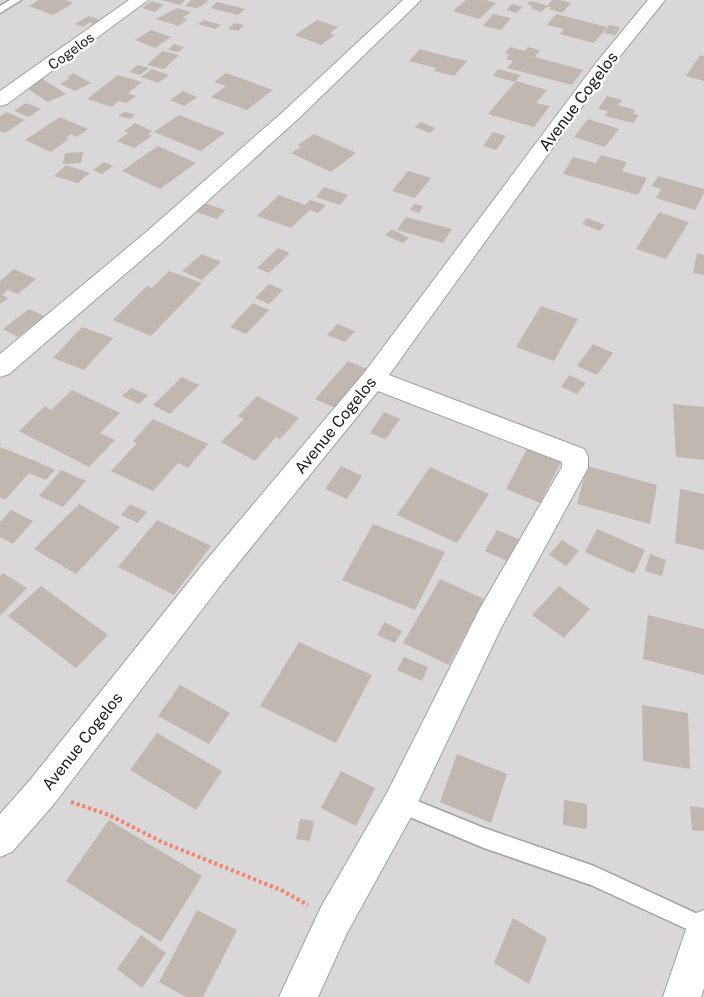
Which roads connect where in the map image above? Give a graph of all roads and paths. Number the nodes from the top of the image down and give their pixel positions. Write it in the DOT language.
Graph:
graph roads {
  1 [pos="16,0"];
  2 [pos="140,0"];
  3 [pos="413,0"];
  4 [pos="657,0"];
  5 [pos="0,10"];
  6 [pos="0,100"];
  7 [pos="0,368"];
  8 [pos="373,379"];
  9 [pos="42,792"];
  10 [pos="400,803"];
  11 [pos="0,840"];
  12 [pos="334,920"];
  13 [pos="704,928"];
  14 [pos="298,997"];
  15 [pos="682,997"];
  1 -- 5 [label="lane"];
  2 -- 6 [label="street, Cogelos"];
  3 -- 7 [label="street"];
  4 -- 8 [label="street, Avenue Cogelos"];
  8 -- 9 [label="street, Avenue Cogelos"];
  8 -- 10 [label="street"];
  9 -- 11 [label="street, Avenue Cogelos"];
  9 -- 12 [label="path"];
  10 -- 12 [label="street"];
  10 -- 13 [label="lane"];
  12 -- 14 [label="street"];
  13 -- 15 [label="street"];
}
